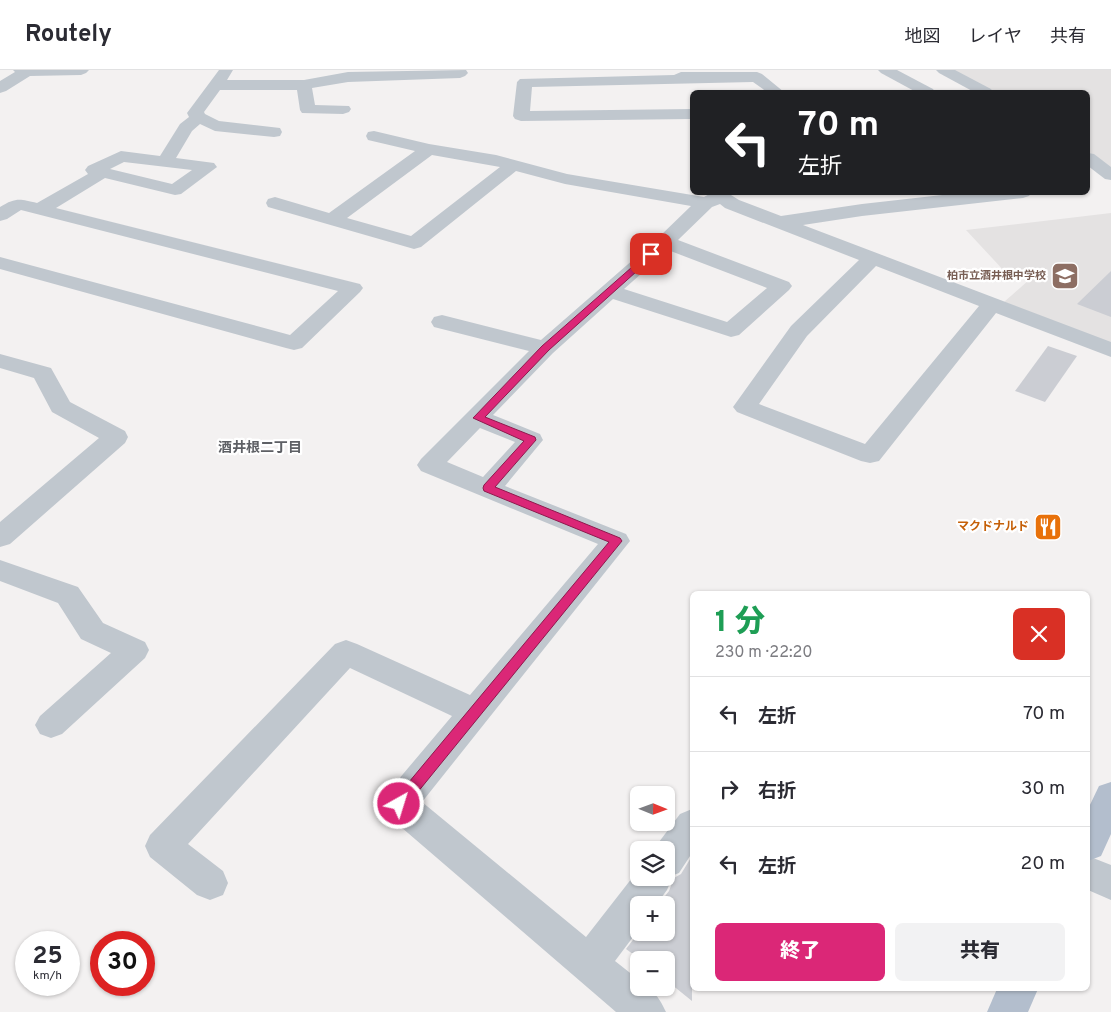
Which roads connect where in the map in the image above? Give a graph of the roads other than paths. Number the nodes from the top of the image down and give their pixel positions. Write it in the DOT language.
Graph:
graph roads {
  1 [pos="22,70"];
  2 [pos="81,70"];
  3 [pos="227,70"];
  4 [pos="886,70"];
  5 [pos="944,70"];
  6 [pos="26,71"];
  7 [pos="460,73"];
  8 [pos="684,80"];
  9 [pos="216,85"];
  10 [pos="304,85"];
  11 [pos="0,88"];
  12 [pos="773,90"];
  13 [pos="923,90"];
  14 [pos="981,90"];
  15 [pos="343,109"];
  16 [pos="690,114"];
  17 [pos="199,117"];
  18 [pos="274,132"];
  19 [pos="374,136"];
  20 [pos="429,149"];
  21 [pos="1090,159"];
  22 [pos="165,161"];
  23 [pos="513,165"];
  24 [pos="103,172"];
  25 [pos="1111,175"];
  26 [pos="690,194"];
  27 [pos="699,195"];
  28 [pos="847,195"];
  29 [pos="973,195"];
  30 [pos="956,196"];
  31 [pos="716,197"];
  32 [pos="275,203"];
  33 [pos="41,210"];
  34 [pos="862,210"];
  35 [pos="0,214"];
  36 [pos="331,220"];
  37 [pos="780,222"];
  38 [pos="666,242"];
  39 [pos="872,258"];
  40 [pos="0,263"];
  41 [pos="609,291"];
  42 [pos="991,305"];
  43 [pos="442,322"];
  44 [pos="545,348"];
  45 [pos="1111,350"];
  46 [pos="0,361"];
  47 [pos="478,418"];
  48 [pos="488,488"];
  49 [pos="0,537"];
  50 [pos="0,570"];
  51 [pos="475,712"];
  52 [pos="51,724"];
  53 [pos="1111,797"];
  54 [pos="690,828"];
  55 [pos="1090,841"];
  56 [pos="675,849"];
  57 [pos="1090,874"];
  58 [pos="210,883"];
  59 [pos="1111,883"];
  60 [pos="648,886"];
  61 [pos="589,965"];
  62 [pos="1017,991"];
  63 [pos="646,1012"];
  64 [pos="1007,1012"];
  1 -- 6 [label="street"];
  2 -- 6 [label="street"];
  3 -- 9 [label="street"];
  4 -- 13 [label="street"];
  5 -- 14 [label="street"];
  6 -- 11 [label="street"];
  7 -- 10 [label="street"];
  8 -- 12 [label="street"];
  8 -- 16 [label="street"];
  9 -- 10 [label="street"];
  9 -- 17 [label="street"];
  10 -- 15 [label="street"];
  17 -- 18 [label="street"];
  17 -- 22 [label="street"];
  19 -- 20 [label="street"];
  20 -- 23 [label="street"];
  20 -- 36 [label="street"];
  21 -- 25 [label="street"];
  22 -- 24 [label="street"];
  22 -- 24 [label="street"];
  23 -- 26 [label="street"];
  23 -- 36 [label="street"];
  24 -- 33 [label="street"];
  27 -- 31 [label="street"];
  28 -- 34 [label="street"];
  29 -- 30 [label="street"];
  30 -- 34 [label="street"];
  31 -- 37 [label="street"];
  31 -- 38 [label="street"];
  32 -- 36 [label="street"];
  33 -- 35 [label="street"];
  33 -- 40 [label="street"];
  34 -- 37 [label="street"];
  37 -- 39 [label="street"];
  38 -- 41 [label="street"];
  38 -- 41 [label="street"];
  39 -- 42 [label="street"];
  39 -- 42 [label="street"];
  41 -- 44 [label="street"];
  42 -- 45 [label="street"];
  43 -- 44 [label="street"];
  44 -- 47 [label="street"];
  46 -- 49 [label="street"];
  47 -- 48 [label="street"];
  47 -- 48 [label="street"];
  48 -- 51 [label="street"];
  50 -- 52 [label="street"];
  51 -- 58 [label="street"];
  51 -- 61 [label="street"];
  53 -- 55 [label="main road"];
  54 -- 56 [label="street"];
  57 -- 59 [label="street"];
  60 -- 61 [label="street"];
  61 -- 63 [label="street"];
  62 -- 64 [label="main road"];
}
